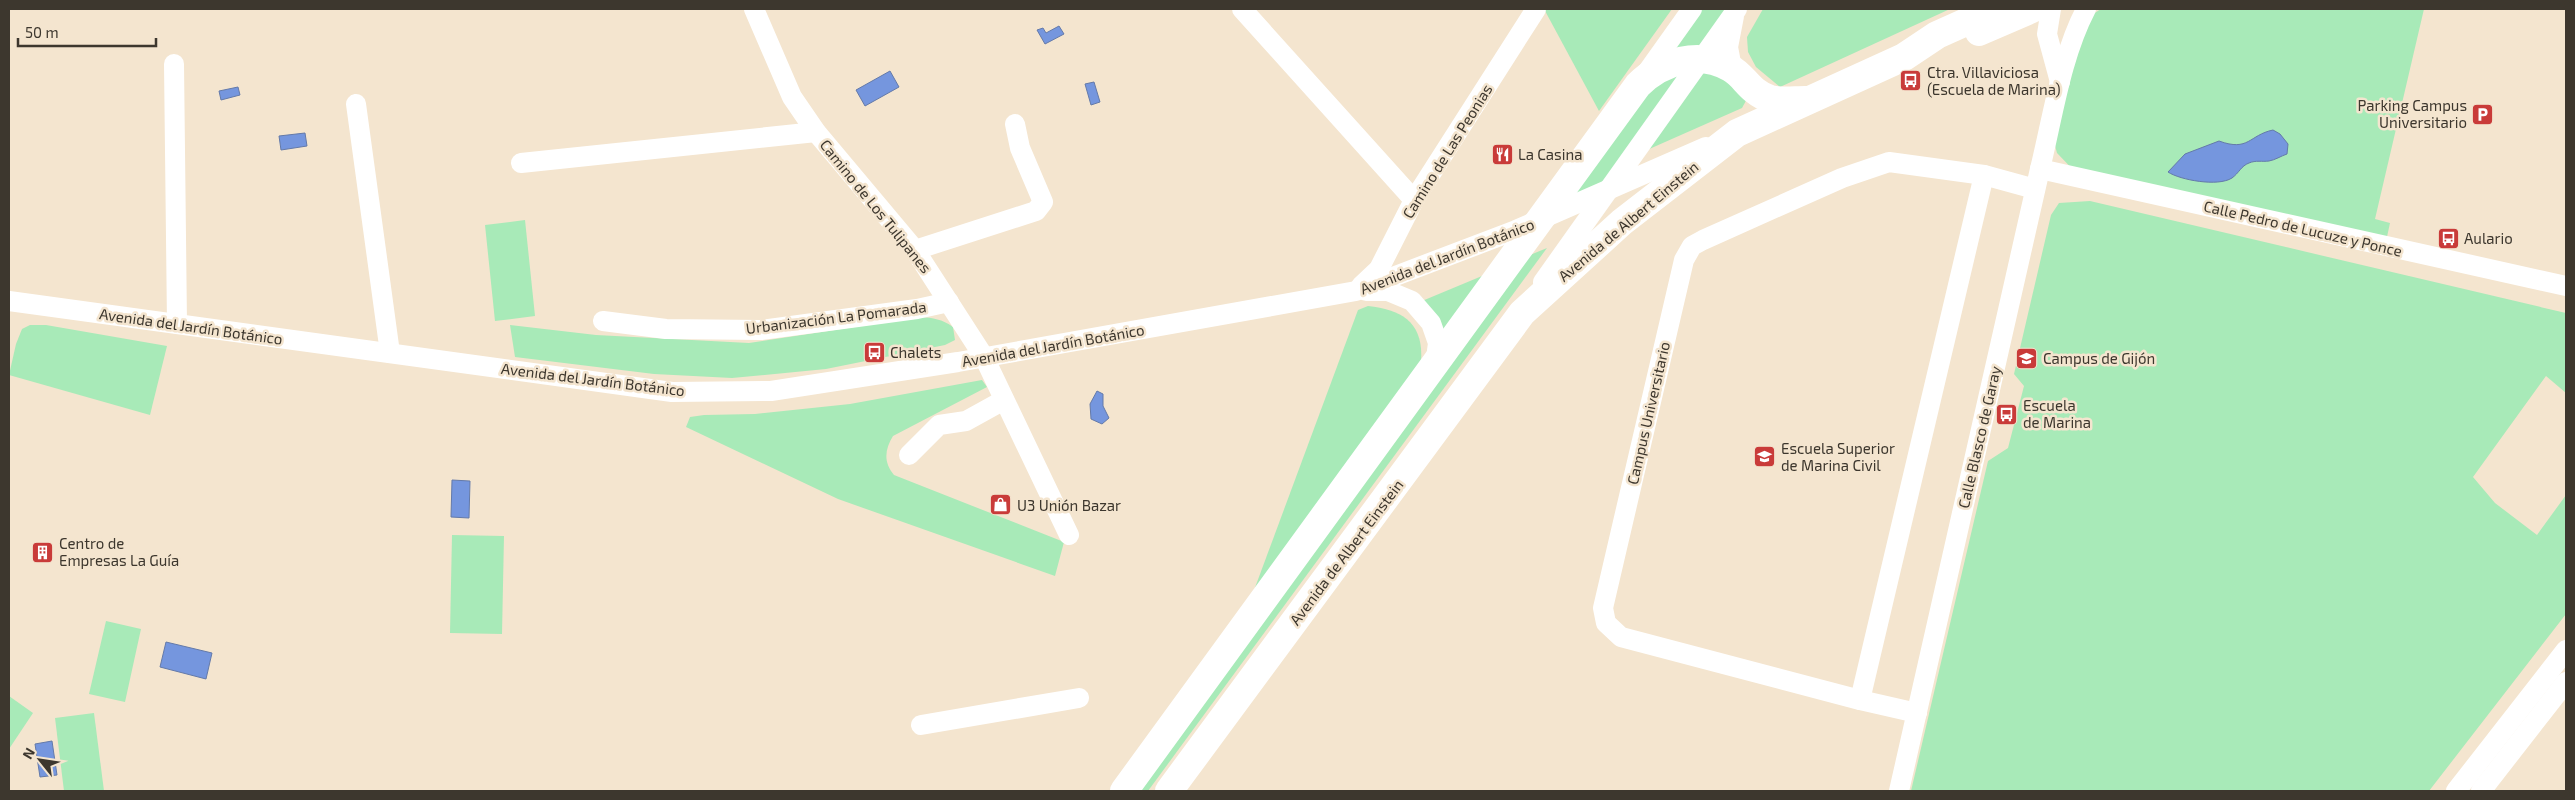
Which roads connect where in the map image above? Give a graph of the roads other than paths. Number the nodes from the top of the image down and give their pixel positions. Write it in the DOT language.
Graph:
graph roads {
  1 [pos="754,9"];
  2 [pos="1242,9"];
  3 [pos="1536,9"];
  4 [pos="1692,9"];
  5 [pos="2051,9"];
  6 [pos="2064,9"];
  7 [pos="1736,10"];
  8 [pos="2014,11"];
  9 [pos="2082,16"];
  10 [pos="2047,34"];
  11 [pos="1700,59"];
  12 [pos="174,64"];
  13 [pos="1732,68"];
  14 [pos="2060,83"];
  15 [pos="1638,85"];
  16 [pos="1810,100"];
  17 [pos="356,104"];
  18 [pos="1015,124"];
  19 [pos="816,132"];
  20 [pos="1737,133"];
  21 [pos="521,163"];
  22 [pos="2040,169"];
  23 [pos="1984,175"];
  24 [pos="2035,189"];
  25 [pos="1608,191"];
  26 [pos="1414,200"];
  27 [pos="1540,220"];
  28 [pos="915,250"];
  29 [pos="2429,256"];
  30 [pos="2566,274"];
  31 [pos="2566,286"];
  32 [pos="1356,291"];
  33 [pos="9,301"];
  34 [pos="949,302"];
  35 [pos="1522,312"];
  36 [pos="602,321"];
  37 [pos="177,324"];
  38 [pos="390,353"];
  39 [pos="984,357"];
  40 [pos="1435,367"];
  41 [pos="1004,400"];
  42 [pos="909,455"];
  43 [pos="1070,535"];
  44 [pos="2566,650"];
  45 [pos="2566,682"];
  46 [pos="1079,698"];
  47 [pos="1860,700"];
  48 [pos="1917,713"];
  49 [pos="921,725"];
  50 [pos="1124,791"];
  51 [pos="1169,791"];
  52 [pos="1899,791"];
  53 [pos="2456,791"];
  54 [pos="2482,791"];
  1 -- 19 [label="street, Camino de Los Tulipanes"];
  2 -- 26 [label="street"];
  3 -- 26 [label="street, Camino de Las Peonias"];
  4 -- 15 [label="street"];
  5 -- 10 [label="street, Calle Blasco de Garay"];
  6 -- 9 [label="street, Calle Blasco de Garay"];
  7 -- 11 [label="street, Avenida de Albert Einstein"];
  7 -- 13 [label="street"];
  8 -- 10 [label="street"];
  8 -- 16 [label="highway, Avenida del Jardín Botánico"];
  9 -- 14 [label="street, Calle Blasco de Garay"];
  10 -- 14 [label="street, Calle Blasco de Garay"];
  11 -- 13 [label="highway"];
  11 -- 15 [label="highway"];
  11 -- 25 [label="street, Avenida de Albert Einstein"];
  12 -- 37 [label="street"];
  13 -- 16 [label="highway"];
  14 -- 22 [label="street, Calle Blasco de Garay"];
  15 -- 27 [label="highway"];
  16 -- 20 [label="highway, Avenida del Jardín Botánico"];
  17 -- 38 [label="street"];
  18 -- 28 [label="street"];
  19 -- 21 [label="street"];
  19 -- 28 [label="street, Camino de Los Tulipanes"];
  20 -- 25 [label="street, Avenida del Jardín Botánico"];
  20 -- 35 [label="highway, Avenida de Albert Einstein"];
  22 -- 24 [label="street, Calle Blasco de Garay"];
  22 -- 29 [label="street, Calle Pedro de Lucuze y Ponce"];
  23 -- 24 [label="street, Campus Universitario"];
  23 -- 47 [label="street"];
  23 -- 47 [label="street, Campus Universitario"];
  24 -- 48 [label="street, Calle Blasco de Garay"];
  25 -- 27 [label="street, Avenida del Jardín Botánico"];
  25 -- 35 [label="street, Avenida de Albert Einstein"];
  26 -- 32 [label="street, Camino de Las Peonias"];
  27 -- 32 [label="street, Avenida del Jardín Botánico"];
  27 -- 40 [label="highway"];
  28 -- 34 [label="street, Camino de Los Tulipanes"];
  29 -- 30 [label="street"];
  29 -- 31 [label="street, Calle Pedro de Lucuze y Ponce"];
  32 -- 39 [label="street, Avenida del Jardín Botánico"];
  32 -- 40 [label="street"];
  33 -- 37 [label="street, Avenida del Jardín Botánico"];
  34 -- 36 [label="street, Urbanización La Pomarada"];
  34 -- 39 [label="street, Camino de Los Tulipanes"];
  35 -- 51 [label="highway, Avenida de Albert Einstein"];
  37 -- 38 [label="street, Avenida del Jardín Botánico"];
  38 -- 39 [label="street, Avenida del Jardín Botánico"];
  39 -- 41 [label="street, Camino de Los Tulipanes"];
  40 -- 50 [label="highway"];
  41 -- 42 [label="street"];
  41 -- 43 [label="street, Camino de Los Tulipanes"];
  44 -- 53 [label="street"];
  45 -- 54 [label="street"];
  46 -- 49 [label="street"];
  47 -- 48 [label="street, Campus Universitario"];
  48 -- 52 [label="street, Calle Blasco de Garay"];
}
